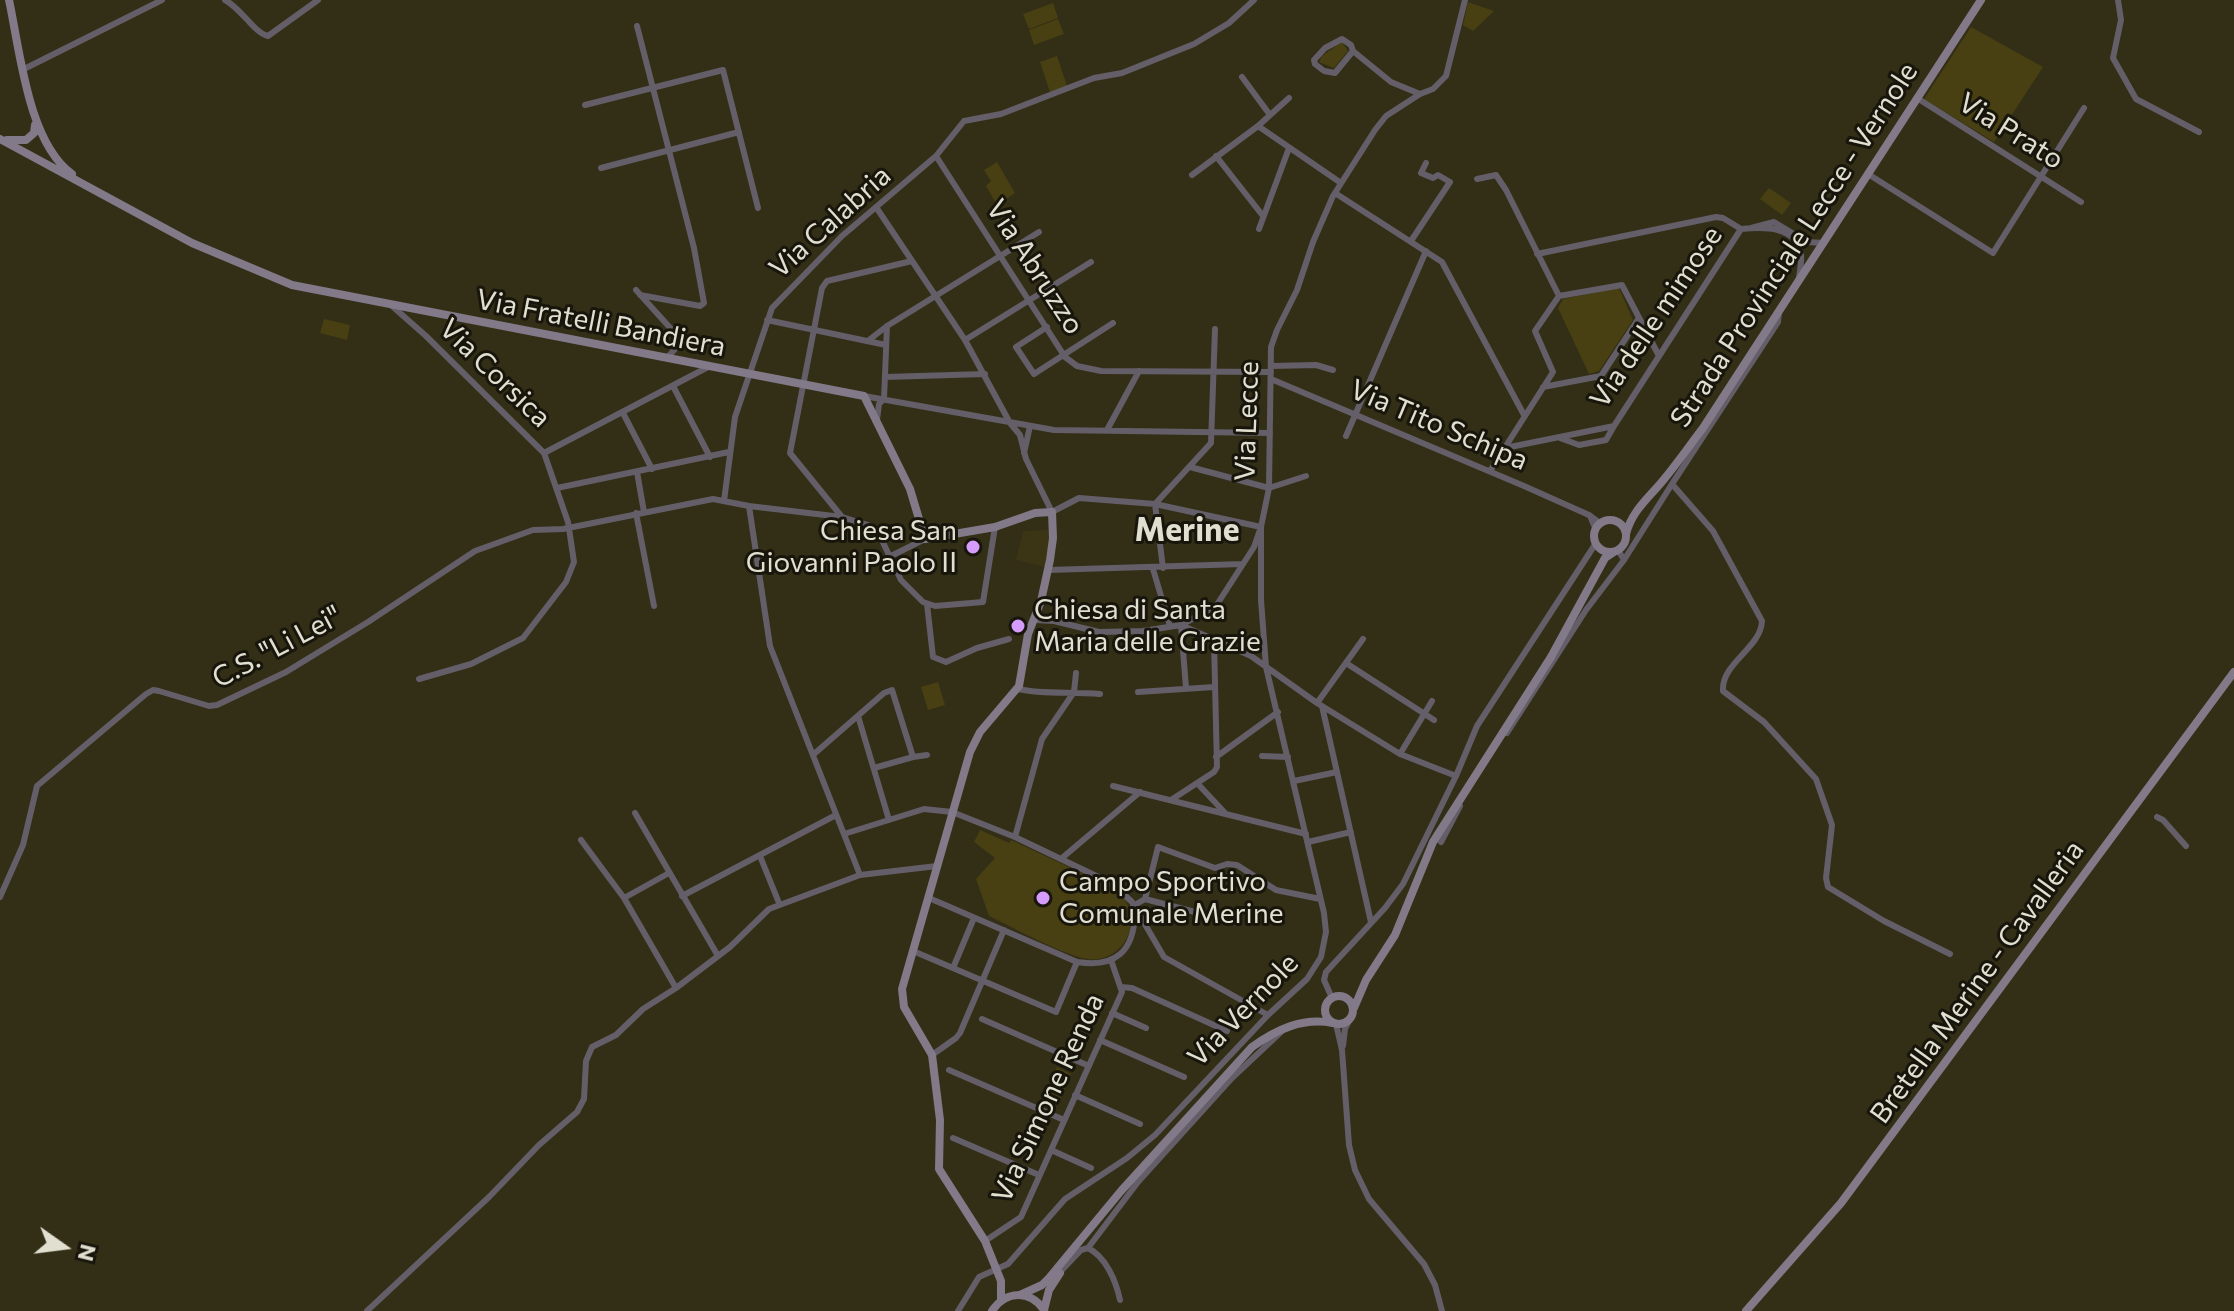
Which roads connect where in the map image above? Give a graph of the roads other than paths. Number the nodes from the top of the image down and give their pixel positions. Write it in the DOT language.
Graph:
graph roads {
  1 [pos="9,0"];
  2 [pos="162,0"];
  3 [pos="225,0"];
  4 [pos="318,0"];
  5 [pos="1254,0"];
  6 [pos="1465,0"];
  7 [pos="1981,0"];
  8 [pos="2118,0"];
  9 [pos="637,26"];
  10 [pos="1353,51"];
  11 [pos="24,69"];
  12 [pos="1242,77"];
  13 [pos="653,87"];
  14 [pos="1420,94"];
  15 [pos="1289,98"];
  16 [pos="1917,98"];
  17 [pos="585,105"];
  18 [pos="2084,108"];
  19 [pos="1270,115"];
  20 [pos="1258,126"];
  21 [pos="37,131"];
  22 [pos="739,132"];
  23 [pos="2199,132"];
  24 [pos="0,139"];
  25 [pos="1289,148"];
  26 [pos="669,149"];
  27 [pos="936,156"];
  28 [pos="1216,156"];
  29 [pos="33,157"];
  30 [pos="1426,163"];
  31 [pos="601,168"];
  32 [pos="1868,174"];
  33 [pos="1192,175"];
  34 [pos="2041,176"];
  35 [pos="1477,179"];
  36 [pos="1341,183"];
  37 [pos="1335,193"];
  38 [pos="116,202"];
  39 [pos="2081,202"];
  40 [pos="876,207"];
  41 [pos="758,208"];
  42 [pos="1263,216"];
  43 [pos="1259,229"];
  44 [pos="1745,229"];
  45 [pos="1039,232"];
  46 [pos="1411,241"];
  47 [pos="1807,242"];
  48 [pos="1824,243"];
  49 [pos="1426,251"];
  50 [pos="1801,252"];
  51 [pos="1537,254"];
  52 [pos="1001,255"];
  53 [pos="1815,258"];
  54 [pos="912,261"];
  55 [pos="1091,262"];
  56 [pos="1799,282"];
  57 [pos="935,296"];
  58 [pos="1559,296"];
  59 [pos="1030,300"];
  60 [pos="392,306"];
  61 [pos="1639,318"];
  62 [pos="1779,318"];
  63 [pos="767,320"];
  64 [pos="1113,323"];
  65 [pos="887,326"];
  66 [pos="1047,327"];
  67 [pos="1215,329"];
  68 [pos="814,330"];
  69 [pos="869,340"];
  70 [pos="965,340"];
  71 [pos="886,345"];
  72 [pos="1064,355"];
  73 [pos="1659,356"];
  74 [pos="667,358"];
  75 [pos="710,366"];
  76 [pos="1333,370"];
  77 [pos="1139,371"];
  78 [pos="1213,372"];
  79 [pos="1271,372"];
  80 [pos="748,373"];
  81 [pos="985,374"];
  82 [pos="885,377"];
  83 [pos="802,385"];
  84 [pos="673,386"];
  85 [pos="1543,387"];
  86 [pos="864,396"];
  87 [pos="884,399"];
  88 [pos="623,413"];
  89 [pos="1356,413"];
  90 [pos="1524,415"];
  91 [pos="877,420"];
  92 [pos="1010,423"];
  93 [pos="1030,426"];
  94 [pos="1614,426"];
  95 [pos="1107,430"];
  96 [pos="1212,432"];
  97 [pos="1270,433"];
  98 [pos="1346,436"];
  99 [pos="1558,437"];
  100 [pos="1505,448"];
  101 [pos="729,452"];
  102 [pos="544,453"];
  103 [pos="1024,453"];
  104 [pos="710,457"];
  105 [pos="1190,467"];
  106 [pos="652,469"];
  107 [pos="1490,471"];
  108 [pos="637,472"];
  109 [pos="1306,476"];
  110 [pos="1672,484"];
  111 [pos="557,488"];
  112 [pos="1269,488"];
  113 [pos="724,501"];
  114 [pos="1156,505"];
  115 [pos="749,506"];
  116 [pos="1637,509"];
  117 [pos="640,512"];
  118 [pos="1052,512"];
  119 [pos="842,517"];
  120 [pos="1616,522"];
  121 [pos="569,526"];
  122 [pos="995,527"];
  123 [pos="1261,527"];
  124 [pos="1598,527"];
  125 [pos="1626,536"];
  126 [pos="925,539"];
  127 [pos="1635,543"];
  128 [pos="1598,546"];
  129 [pos="1616,551"];
  130 [pos="889,557"];
  131 [pos="1624,560"];
  132 [pos="1243,564"];
  133 [pos="1163,568"];
  134 [pos="1153,569"];
  135 [pos="1048,570"];
  136 [pos="1596,574"];
  137 [pos="927,604"];
  138 [pos="654,606"];
  139 [pos="1035,620"];
  140 [pos="1181,625"];
  141 [pos="1170,626"];
  142 [pos="1009,639"];
  143 [pos="1363,639"];
  144 [pos="1214,641"];
  145 [pos="1346,663"];
  146 [pos="1266,666"];
  147 [pos="2234,672"];
  148 [pos="1076,673"];
  149 [pos="419,679"];
  150 [pos="1214,687"];
  151 [pos="1186,688"];
  152 [pos="1018,689"];
  153 [pos="1074,692"];
  154 [pos="1138,692"];
  155 [pos="1100,694"];
  156 [pos="1432,701"];
  157 [pos="1320,705"];
  158 [pos="1278,712"];
  159 [pos="1424,714"];
  160 [pos="858,716"];
  161 [pos="1434,720"];
  162 [pos="814,754"];
  163 [pos="1400,754"];
  164 [pos="927,755"];
  165 [pos="1262,756"];
  166 [pos="913,757"];
  167 [pos="1216,757"];
  168 [pos="1288,757"];
  169 [pos="874,768"];
  170 [pos="1337,772"];
  171 [pos="1456,776"];
  172 [pos="1294,781"];
  173 [pos="1197,783"];
  174 [pos="1113,786"];
  175 [pos="1140,792"];
  176 [pos="1171,800"];
  177 [pos="952,812"];
  178 [pos="635,813"];
  179 [pos="1226,814"];
  180 [pos="836,815"];
  181 [pos="2157,817"];
  182 [pos="889,820"];
  183 [pos="1351,832"];
  184 [pos="844,834"];
  185 [pos="1015,837"];
  186 [pos="1307,838"];
  187 [pos="581,840"];
  188 [pos="1441,842"];
  189 [pos="2186,846"];
  190 [pos="760,856"];
  191 [pos="1062,858"];
  192 [pos="937,866"];
  193 [pos="669,873"];
  194 [pos="860,875"];
  195 [pos="682,896"];
  196 [pos="0,897"];
  197 [pos="624,898"];
  198 [pos="929,898"];
  199 [pos="1145,899"];
  200 [pos="1320,899"];
  201 [pos="779,903"];
  202 [pos="1134,908"];
  203 [pos="974,918"];
  204 [pos="1371,922"];
  205 [pos="1237,923"];
  206 [pos="1004,930"];
  207 [pos="913,951"];
  208 [pos="1950,954"];
  209 [pos="718,956"];
  210 [pos="1111,960"];
  211 [pos="1077,962"];
  212 [pos="953,968"];
  213 [pos="983,980"];
  214 [pos="1366,980"];
  215 [pos="1121,987"];
  216 [pos="676,988"];
  217 [pos="1344,997"];
  218 [pos="1332,998"];
  219 [pos="1325,1007"];
  220 [pos="1354,1008"];
  221 [pos="1112,1013"];
  222 [pos="1268,1015"];
  223 [pos="982,1019"];
  224 [pos="1349,1021"];
  225 [pos="1304,1022"];
  226 [pos="1334,1024"];
  227 [pos="1146,1028"];
  228 [pos="1227,1031"];
  229 [pos="1100,1040"];
  230 [pos="1342,1050"];
  231 [pos="932,1055"];
  232 [pos="1089,1066"];
  233 [pos="949,1070"];
  234 [pos="1184,1077"];
  235 [pos="1075,1095"];
  236 [pos="1064,1120"];
  237 [pos="1140,1124"];
  238 [pos="953,1138"];
  239 [pos="1051,1150"];
  240 [pos="1091,1168"];
  241 [pos="1039,1175"];
  242 [pos="1092,1235"];
  243 [pos="985,1241"];
  244 [pos="1091,1249"];
  245 [pos="991,1253"];
  246 [pos="1007,1259"];
  247 [pos="996,1268"];
  248 [pos="1062,1270"];
  249 [pos="1001,1281"];
  250 [pos="1018,1295"];
  251 [pos="1001,1300"];
  252 [pos="1120,1300"];
  253 [pos="367,1311"];
  254 [pos="958,1311"];
  255 [pos="992,1311"];
  256 [pos="1044,1311"];
  257 [pos="1442,1311"];
  258 [pos="1746,1311"];
  1 -- 11 [label="street"];
  2 -- 11 [label="street"];
  3 -- 4 [label="street"];
  5 -- 27 [label="street, Via Calabria"];
  6 -- 14 [label="street, Via Lecce"];
  7 -- 16 [label="street, Strada Provinciale Lecce - Vernole"];
  8 -- 23 [label="street"];
  9 -- 13 [label="street"];
  10 -- 10 [label="street"];
  10 -- 14 [label="street"];
  11 -- 21 [label="street"];
  12 -- 19 [label="street"];
  13 -- 17 [label="street"];
  13 -- 22 [label="street"];
  13 -- 26 [label="street"];
  14 -- 36 [label="street, Via Lecce"];
  15 -- 19 [label="street"];
  16 -- 32 [label="street, Strada Provinciale Lecce - Vernole"];
  16 -- 34 [label="street, Via Prato"];
  18 -- 34 [label="street"];
  19 -- 20 [label="street"];
  20 -- 25 [label="street"];
  20 -- 28 [label="street"];
  21 -- 24 [label="street"];
  21 -- 29 [label="street"];
  21 -- 38 [label="street"];
  22 -- 26 [label="street"];
  22 -- 41 [label="street"];
  24 -- 29 [label="street"];
  25 -- 36 [label="street"];
  25 -- 42 [label="street"];
  26 -- 31 [label="street"];
  26 -- 74 [label="street"];
  27 -- 40 [label="street, Via Calabria"];
  27 -- 52 [label="street, Via Abruzzo"];
  28 -- 33 [label="street"];
  28 -- 42 [label="street"];
  29 -- 38 [label="street"];
  30 -- 46 [label="street"];
  32 -- 34 [label="street"];
  32 -- 48 [label="street, Strada Provinciale Lecce - Vernole"];
  34 -- 39 [label="street, Via Prato"];
  35 -- 51 [label="street"];
  36 -- 37 [label="street, Via Lecce"];
  37 -- 46 [label="street"];
  37 -- 79 [label="street, Via Lecce"];
  38 -- 60 [label="street, Via Fratelli Bandiera"];
  40 -- 54 [label="street"];
  40 -- 63 [label="street, Via Calabria"];
  42 -- 43 [label="street"];
  44 -- 47 [label="street, Via delle mimose"];
  44 -- 50 [label="street, Via delle mimose"];
  44 -- 51 [label="street"];
  44 -- 73 [label="street, Via delle mimose"];
  45 -- 52 [label="street"];
  46 -- 49 [label="street"];
  47 -- 48 [label="street, Via delle mimose"];
  47 -- 53 [label="street"];
  48 -- 53 [label="street, Strada Provinciale Lecce - Vernole"];
  49 -- 89 [label="street"];
  49 -- 90 [label="street"];
  50 -- 53 [label="street, Via delle mimose"];
  50 -- 56 [label="street"];
  51 -- 58 [label="street"];
  52 -- 57 [label="street"];
  52 -- 59 [label="street, Via Abruzzo"];
  53 -- 56 [label="street, Strada Provinciale Lecce - Vernole"];
  54 -- 57 [label="street"];
  54 -- 68 [label="street"];
  55 -- 59 [label="street"];
  56 -- 62 [label="street, Strada Provinciale Lecce - Vernole"];
  57 -- 65 [label="street"];
  57 -- 70 [label="street"];
  58 -- 61 [label="street"];
  58 -- 85 [label="street"];
  59 -- 66 [label="street, Via Abruzzo"];
  59 -- 70 [label="street"];
  60 -- 74 [label="street, Via Fratelli Bandiera"];
  60 -- 102 [label="street, Via Corsica"];
  61 -- 73 [label="street"];
  61 -- 85 [label="street"];
  62 -- 110 [label="street"];
  62 -- 116 [label="street, Strada Provinciale Lecce - Vernole"];
  63 -- 68 [label="street"];
  63 -- 80 [label="street, Via Calabria"];
  64 -- 72 [label="street, Via Abruzzo"];
  65 -- 69 [label="street"];
  65 -- 71 [label="street"];
  66 -- 72 [label="street, Via Abruzzo"];
  66 -- 72 [label="street"];
  67 -- 78 [label="street"];
  68 -- 69 [label="street"];
  68 -- 83 [label="street"];
  69 -- 71 [label="street"];
  70 -- 81 [label="street"];
  71 -- 82 [label="street"];
  72 -- 77 [label="street"];
  73 -- 94 [label="street, Via delle mimose"];
  74 -- 75 [label="street, Via Fratelli Bandiera"];
  75 -- 80 [label="street, Via Fratelli Bandiera"];
  75 -- 84 [label="street"];
  76 -- 79 [label="street"];
  77 -- 78 [label="street"];
  77 -- 95 [label="street"];
  78 -- 79 [label="street"];
  78 -- 96 [label="street"];
  79 -- 89 [label="street, Via Tito Schipa"];
  79 -- 97 [label="street, Via Lecce"];
  80 -- 83 [label="street, Via Fratelli Bandiera"];
  80 -- 101 [label="street, Via Calabria"];
  81 -- 82 [label="street"];
  81 -- 92 [label="street"];
  82 -- 87 [label="street"];
  83 -- 86 [label="street, Via Fratelli Bandiera"];
  83 -- 119 [label="street"];
  84 -- 88 [label="street"];
  84 -- 104 [label="street"];
  85 -- 90 [label="street"];
  86 -- 87 [label="street, Via Fratelli Bandiera"];
  86 -- 91 [label="street"];
  87 -- 91 [label="street"];
  87 -- 92 [label="street, Via Fratelli Bandiera"];
  88 -- 102 [label="street"];
  88 -- 106 [label="street"];
  89 -- 98 [label="street"];
  89 -- 107 [label="street, Via Tito Schipa"];
  90 -- 100 [label="street"];
  91 -- 126 [label="street"];
  92 -- 93 [label="street, Via Fratelli Bandiera"];
  92 -- 103 [label="street"];
  93 -- 95 [label="street, Via Fratelli Bandiera"];
  93 -- 103 [label="street"];
  94 -- 99 [label="street, Via delle mimose"];
  94 -- 99 [label="street"];
  95 -- 96 [label="street, Via Fratelli Bandiera"];
  96 -- 97 [label="street, Via Fratelli Bandiera"];
  96 -- 105 [label="street"];
  97 -- 112 [label="street, Via Lecce"];
  99 -- 100 [label="street, Via delle mimose"];
  100 -- 107 [label="street"];
  101 -- 104 [label="street"];
  101 -- 113 [label="street, Via Calabria"];
  102 -- 111 [label="street, Via Corsica"];
  103 -- 118 [label="street"];
  104 -- 106 [label="street"];
  105 -- 112 [label="street"];
  105 -- 114 [label="street"];
  106 -- 108 [label="street"];
  107 -- 124 [label="street, Via Tito Schipa"];
  108 -- 111 [label="street"];
  108 -- 117 [label="street"];
  109 -- 112 [label="street"];
  110 -- 127 [label="street"];
  110 -- 208 [label="street"];
  111 -- 121 [label="street, Via Corsica"];
  112 -- 123 [label="street, Via Lecce"];
  113 -- 115 [label="street, C.S. \"Li Lei\""];
  113 -- 117 [label="street, C.S. \"Li Lei\""];
  114 -- 118 [label="street"];
  114 -- 123 [label="street"];
  114 -- 133 [label="street"];
  115 -- 119 [label="street, C.S. \"Li Lei\""];
  115 -- 162 [label="street"];
  116 -- 120 [label="street, Strada Provinciale Lecce - Vernole"];
  116 -- 125 [label="street, Strada Provinciale Lecce - Vernole"];
  117 -- 121 [label="street, C.S. \"Li Lei\""];
  117 -- 138 [label="street"];
  118 -- 122 [label="street"];
  118 -- 135 [label="street"];
  119 -- 130 [label="street"];
  120 -- 124 [label="street, Strada Provinciale Lecce - Vernole"];
  120 -- 125 [label="street"];
  121 -- 149 [label="street, Via Corsica"];
  121 -- 196 [label="street, C.S. \"Li Lei\""];
  122 -- 126 [label="street"];
  122 -- 137 [label="street"];
  123 -- 132 [label="street, Via Lecce"];
  123 -- 146 [label="street, Via Vernole"];
  124 -- 128 [label="street, Strada Provinciale Lecce - Vernole"];
  125 -- 127 [label="street"];
  125 -- 129 [label="street, Strada Provinciale Lecce - Vernole"];
  126 -- 130 [label="street"];
  127 -- 131 [label="street"];
  128 -- 129 [label="street"];
  128 -- 136 [label="street, Strada Provinciale Lecce - Vernole"];
  128 -- 171 [label="street"];
  129 -- 131 [label="street"];
  129 -- 136 [label="street, Strada Provinciale Lecce - Vernole"];
  130 -- 137 [label="street"];
  131 -- 188 [label="street"];
  132 -- 133 [label="street"];
  132 -- 140 [label="street, Via Lecce"];
  133 -- 134 [label="street"];
  134 -- 135 [label="street"];
  134 -- 141 [label="street"];
  135 -- 139 [label="street"];
  136 -- 214 [label="street, Strada Provinciale Lecce - Vernole"];
  137 -- 142 [label="street"];
  139 -- 141 [label="street, Via Lecce"];
  139 -- 152 [label="street"];
  140 -- 141 [label="street, Via Lecce"];
  140 -- 144 [label="street"];
  140 -- 151 [label="street"];
  143 -- 145 [label="street"];
  144 -- 146 [label="street"];
  144 -- 150 [label="street"];
  145 -- 157 [label="street"];
  145 -- 159 [label="street"];
  146 -- 157 [label="street"];
  146 -- 158 [label="street, Via Vernole"];
  147 -- 258 [label="street, Bretella Merine - Cavalleria"];
  148 -- 153 [label="street"];
  150 -- 151 [label="street"];
  150 -- 167 [label="street"];
  151 -- 154 [label="street"];
  152 -- 153 [label="street"];
  152 -- 177 [label="street"];
  153 -- 155 [label="street"];
  153 -- 185 [label="street"];
  156 -- 159 [label="street"];
  157 -- 163 [label="street"];
  157 -- 170 [label="street"];
  158 -- 167 [label="street"];
  158 -- 168 [label="street, Via Vernole"];
  159 -- 161 [label="street"];
  159 -- 163 [label="street"];
  160 -- 162 [label="street"];
  160 -- 166 [label="street"];
  160 -- 169 [label="street"];
  162 -- 180 [label="street"];
  163 -- 171 [label="street"];
  164 -- 166 [label="street"];
  165 -- 168 [label="street"];
  166 -- 169 [label="street"];
  167 -- 173 [label="street"];
  168 -- 172 [label="street, Via Vernole"];
  169 -- 182 [label="street"];
  170 -- 172 [label="street"];
  170 -- 183 [label="street"];
  171 -- 204 [label="street"];
  172 -- 186 [label="street, Via Vernole"];
  173 -- 176 [label="street"];
  173 -- 179 [label="street"];
  174 -- 175 [label="street"];
  175 -- 176 [label="street"];
  175 -- 191 [label="street"];
  176 -- 179 [label="street"];
  177 -- 182 [label="street"];
  177 -- 185 [label="street"];
  177 -- 192 [label="street"];
  178 -- 193 [label="street"];
  179 -- 186 [label="street"];
  180 -- 184 [label="street"];
  180 -- 190 [label="street"];
  181 -- 189 [label="street"];
  182 -- 184 [label="street"];
  183 -- 186 [label="street"];
  183 -- 204 [label="street"];
  184 -- 194 [label="street"];
  185 -- 191 [label="street"];
  186 -- 200 [label="street, Via Vernole"];
  187 -- 197 [label="street"];
  190 -- 195 [label="street"];
  190 -- 201 [label="street"];
  191 -- 202 [label="street"];
  192 -- 194 [label="street"];
  192 -- 198 [label="street"];
  193 -- 195 [label="street"];
  193 -- 197 [label="street"];
  194 -- 201 [label="street"];
  195 -- 209 [label="street"];
  197 -- 216 [label="street"];
  198 -- 203 [label="street"];
  198 -- 207 [label="street"];
  199 -- 200 [label="street"];
  199 -- 202 [label="street"];
  199 -- 205 [label="street"];
  200 -- 222 [label="street, Via Vernole"];
  201 -- 209 [label="street"];
  202 -- 210 [label="street"];
  202 -- 222 [label="street"];
  203 -- 206 [label="street"];
  203 -- 212 [label="street"];
  204 -- 218 [label="street"];
  206 -- 211 [label="street"];
  206 -- 213 [label="street"];
  207 -- 212 [label="street"];
  207 -- 231 [label="street"];
  209 -- 216 [label="street"];
  210 -- 211 [label="street"];
  210 -- 215 [label="street, Via Simone Renda"];
  211 -- 213 [label="street"];
  212 -- 213 [label="street"];
  213 -- 231 [label="street"];
  214 -- 217 [label="street, Strada Provinciale Lecce - Vernole"];
  214 -- 220 [label="street, Strada Provinciale Lecce - Vernole"];
  215 -- 221 [label="street, Via Simone Renda"];
  215 -- 228 [label="street"];
  216 -- 253 [label="street"];
  217 -- 218 [label="street"];
  217 -- 220 [label="street"];
  218 -- 219 [label="street"];
  219 -- 225 [label="street"];
  219 -- 226 [label="street"];
  220 -- 224 [label="street, Strada Provinciale Lecce - Vernole"];
  221 -- 227 [label="street"];
  221 -- 229 [label="street, Via Simone Renda"];
  222 -- 246 [label="street, Via Vernole"];
  223 -- 232 [label="street"];
  224 -- 226 [label="street"];
  224 -- 230 [label="street"];
  225 -- 226 [label="street"];
  225 -- 242 [label="street"];
  226 -- 230 [label="street"];
  229 -- 232 [label="street, Via Simone Renda"];
  229 -- 234 [label="street"];
  230 -- 257 [label="street"];
  231 -- 243 [label="street"];
  232 -- 235 [label="street, Via Simone Renda"];
  233 -- 236 [label="street"];
  235 -- 236 [label="street, Via Simone Renda"];
  235 -- 237 [label="street"];
  236 -- 239 [label="street, Via Simone Renda"];
  238 -- 241 [label="street"];
  239 -- 240 [label="street"];
  239 -- 241 [label="street, Via Simone Renda"];
  241 -- 243 [label="street, Via Simone Renda"];
  242 -- 244 [label="street"];
  242 -- 248 [label="street"];
  242 -- 250 [label="street"];
  243 -- 245 [label="street"];
  244 -- 248 [label="street"];
  244 -- 252 [label="street"];
  245 -- 246 [label="street"];
  245 -- 247 [label="street"];
  246 -- 247 [label="street, Via Vernole"];
  247 -- 249 [label="street"];
  247 -- 254 [label="street, Via Vernole"];
  248 -- 256 [label="street"];
  249 -- 250 [label="street"];
  249 -- 251 [label="street"];
  250 -- 251 [label="street"];
  250 -- 256 [label="street"];
  251 -- 255 [label="street"];
}
